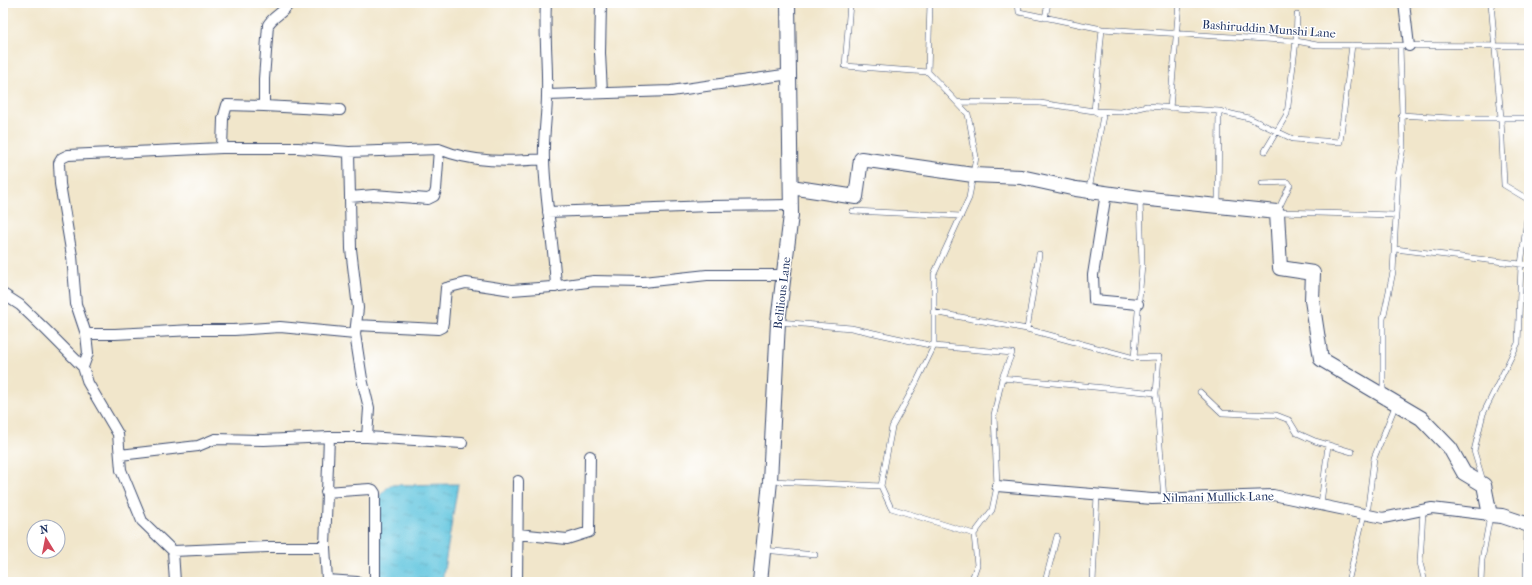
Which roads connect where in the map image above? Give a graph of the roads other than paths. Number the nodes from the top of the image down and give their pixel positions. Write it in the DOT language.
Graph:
graph roads {
  1 [pos="289,3"];
  2 [pos="546,3"];
  3 [pos="601,3"];
  4 [pos="788,3"];
  5 [pos="850,3"];
  6 [pos="930,3"];
  7 [pos="1018,3"];
  8 [pos="1048,3"];
  9 [pos="1179,3"];
  10 [pos="1404,3"];
  11 [pos="1491,3"];
  12 [pos="1296,15"];
  13 [pos="1045,18"];
  14 [pos="1102,29"];
  15 [pos="1176,32"];
  16 [pos="1296,41"];
  17 [pos="1352,45"];
  18 [pos="1405,46"];
  19 [pos="1494,46"];
  20 [pos="1529,46"];
  21 [pos="928,72"];
  22 [pos="790,74"];
  23 [pos="602,93"];
  24 [pos="548,95"];
  25 [pos="958,102"];
  26 [pos="264,106"];
  27 [pos="1170,108"];
  28 [pos="340,110"];
  29 [pos="1094,111"];
  30 [pos="1219,111"];
  31 [pos="1401,115"];
  32 [pos="1501,118"];
  33 [pos="1529,118"];
  34 [pos="1277,132"];
  35 [pos="222,148"];
  36 [pos="439,149"];
  37 [pos="1265,151"];
  38 [pos="349,152"];
  39 [pos="544,159"];
  40 [pos="973,175"];
  41 [pos="1262,183"];
  42 [pos="791,187"];
  43 [pos="1088,191"];
  44 [pos="1106,193"];
  45 [pos="350,197"];
  46 [pos="1140,198"];
  47 [pos="1529,200"];
  48 [pos="1529,203"];
  49 [pos="791,205"];
  50 [pos="1224,206"];
  51 [pos="853,211"];
  52 [pos="548,212"];
  53 [pos="1277,212"];
  54 [pos="1396,215"];
  55 [pos="961,216"];
  56 [pos="1395,249"];
  57 [pos="1039,254"];
  58 [pos="1521,265"];
  59 [pos="1529,265"];
  60 [pos="784,275"];
  61 [pos="556,286"];
  62 [pos="3,294"];
  63 [pos="1138,304"];
  64 [pos="932,312"];
  65 [pos="778,322"];
  66 [pos="356,329"];
  67 [pos="1027,329"];
  68 [pos="86,334"];
  69 [pos="934,346"];
  70 [pos="1134,358"];
  71 [pos="83,368"];
  72 [pos="1002,378"];
  73 [pos="1200,392"];
  74 [pos="1156,393"];
  75 [pos="1383,394"];
  76 [pos="1396,403"];
  77 [pos="329,437"];
  78 [pos="367,437"];
  79 [pos="462,443"];
  80 [pos="1328,445"];
  81 [pos="1352,452"];
  82 [pos="120,454"];
  83 [pos="590,456"];
  84 [pos="518,481"];
  85 [pos="770,481"];
  86 [pos="1484,485"];
  87 [pos="881,486"];
  88 [pos="998,486"];
  89 [pos="326,492"];
  90 [pos="1097,495"];
  91 [pos="1164,498"];
  92 [pos="1321,504"];
  93 [pos="1422,511"];
  94 [pos="1366,514"];
  95 [pos="1490,515"];
  96 [pos="1528,525"];
  97 [pos="518,534"];
  98 [pos="974,534"];
  99 [pos="1057,536"];
  100 [pos="325,547"];
  101 [pos="764,550"];
  102 [pos="173,552"];
  103 [pos="815,556"];
  104 [pos="175,582"];
  105 [pos="357,582"];
  106 [pos="375,582"];
  107 [pos="517,582"];
  108 [pos="760,582"];
  109 [pos="972,582"];
  110 [pos="1045,582"];
  111 [pos="1093,582"];
  112 [pos="1348,582"];
  113 [pos="1425,582"];
  114 [pos="1481,582"];
  115 [pos="1526,582"];
  1 -- 26 [label="street"];
  2 -- 24 [label="street"];
  3 -- 23 [label="street"];
  4 -- 22 [label="street, Belilious Lane"];
  5 -- 21 [label="lane"];
  6 -- 21 [label="lane"];
  7 -- 13 [label="lane, Bashiruddin Munshi Lane"];
  8 -- 13 [label="lane"];
  9 -- 15 [label="lane"];
  10 -- 18 [label="street"];
  11 -- 19 [label="lane"];
  12 -- 16 [label="lane"];
  13 -- 14 [label="lane, Bashiruddin Munshi Lane"];
  14 -- 15 [label="lane, Bashiruddin Munshi Lane"];
  14 -- 29 [label="lane"];
  15 -- 16 [label="lane, Bashiruddin Munshi Lane"];
  15 -- 27 [label="lane"];
  16 -- 17 [label="lane, Bashiruddin Munshi Lane"];
  16 -- 34 [label="lane"];
  17 -- 18 [label="lane, Bashiruddin Munshi Lane"];
  17 -- 34 [label="lane"];
  18 -- 19 [label="lane, Bashiruddin Munshi Lane"];
  18 -- 31 [label="lane"];
  19 -- 20 [label="lane, Bashiruddin Munshi Lane"];
  19 -- 32 [label="lane"];
  21 -- 25 [label="lane"];
  22 -- 23 [label="street"];
  22 -- 42 [label="street, Belilious Lane"];
  23 -- 24 [label="street"];
  24 -- 39 [label="street"];
  25 -- 29 [label="lane"];
  25 -- 40 [label="lane"];
  26 -- 28 [label="street"];
  26 -- 35 [label="street"];
  27 -- 29 [label="lane"];
  27 -- 30 [label="lane"];
  29 -- 43 [label="lane"];
  30 -- 34 [label="lane"];
  30 -- 50 [label="lane"];
  31 -- 32 [label="lane"];
  31 -- 54 [label="lane"];
  32 -- 33 [label="lane"];
  32 -- 47 [label="lane"];
  34 -- 37 [label="lane"];
  35 -- 38 [label="street"];
  35 -- 68 [label="street"];
  36 -- 38 [label="street"];
  36 -- 39 [label="street"];
  36 -- 45 [label="street"];
  38 -- 45 [label="street"];
  39 -- 52 [label="street"];
  40 -- 42 [label="street"];
  40 -- 43 [label="street"];
  40 -- 55 [label="lane"];
  41 -- 53 [label="lane"];
  42 -- 49 [label="street, Belilious Lane"];
  43 -- 44 [label="street"];
  44 -- 46 [label="street"];
  44 -- 63 [label="street"];
  45 -- 66 [label="street"];
  46 -- 50 [label="street"];
  46 -- 63 [label="lane"];
  48 -- 58 [label="lane"];
  49 -- 52 [label="street"];
  49 -- 60 [label="street, Belilious Lane"];
  50 -- 53 [label="street"];
  51 -- 55 [label="lane"];
  52 -- 61 [label="street"];
  53 -- 54 [label="lane"];
  53 -- 75 [label="street"];
  54 -- 56 [label="lane"];
  55 -- 64 [label="lane"];
  56 -- 58 [label="lane"];
  56 -- 75 [label="lane"];
  57 -- 67 [label="lane"];
  58 -- 59 [label="lane"];
  58 -- 86 [label="lane"];
  60 -- 61 [label="street"];
  60 -- 65 [label="street, Belilious Lane"];
  61 -- 66 [label="street"];
  62 -- 71 [label="street"];
  63 -- 70 [label="lane"];
  64 -- 67 [label="lane"];
  64 -- 69 [label="lane"];
  65 -- 69 [label="lane"];
  65 -- 85 [label="street, Belilious Lane"];
  66 -- 68 [label="street"];
  66 -- 78 [label="street"];
  67 -- 70 [label="lane"];
  68 -- 71 [label="street"];
  69 -- 72 [label="lane"];
  69 -- 87 [label="lane"];
  70 -- 74 [label="lane"];
  71 -- 82 [label="street"];
  72 -- 74 [label="lane"];
  72 -- 88 [label="lane"];
  73 -- 80 [label="lane"];
  74 -- 91 [label="lane"];
  75 -- 76 [label="street"];
  76 -- 86 [label="street"];
  76 -- 94 [label="lane"];
  77 -- 78 [label="street"];
  77 -- 82 [label="street"];
  77 -- 89 [label="street"];
  78 -- 79 [label="street"];
  80 -- 81 [label="lane"];
  80 -- 92 [label="lane"];
  82 -- 102 [label="street"];
  83 -- 97 [label="street"];
  84 -- 97 [label="street"];
  85 -- 87 [label="lane"];
  85 -- 101 [label="street, Belilious Lane"];
  86 -- 95 [label="street"];
  87 -- 98 [label="lane"];
  88 -- 90 [label="street, Nilmani Mullick Lane"];
  88 -- 98 [label="lane"];
  89 -- 100 [label="street"];
  89 -- 106 [label="street"];
  90 -- 91 [label="street, Nilmani Mullick Lane"];
  90 -- 111 [label="lane"];
  91 -- 92 [label="street, Nilmani Mullick Lane"];
  92 -- 94 [label="street, Nilmani Mullick Lane"];
  93 -- 94 [label="street, Nilmani Mullick Lane"];
  93 -- 95 [label="street, Nilmani Mullick Lane"];
  93 -- 113 [label="lane"];
  94 -- 112 [label="lane"];
  95 -- 96 [label="street, Nilmani Mullick Lane"];
  95 -- 114 [label="lane"];
  96 -- 115 [label="lane"];
  97 -- 107 [label="street"];
  98 -- 109 [label="lane"];
  99 -- 110 [label="lane"];
  100 -- 102 [label="street"];
  100 -- 105 [label="street"];
  101 -- 103 [label="lane"];
  101 -- 108 [label="street, Belilious Lane"];
  102 -- 104 [label="street"];
}
